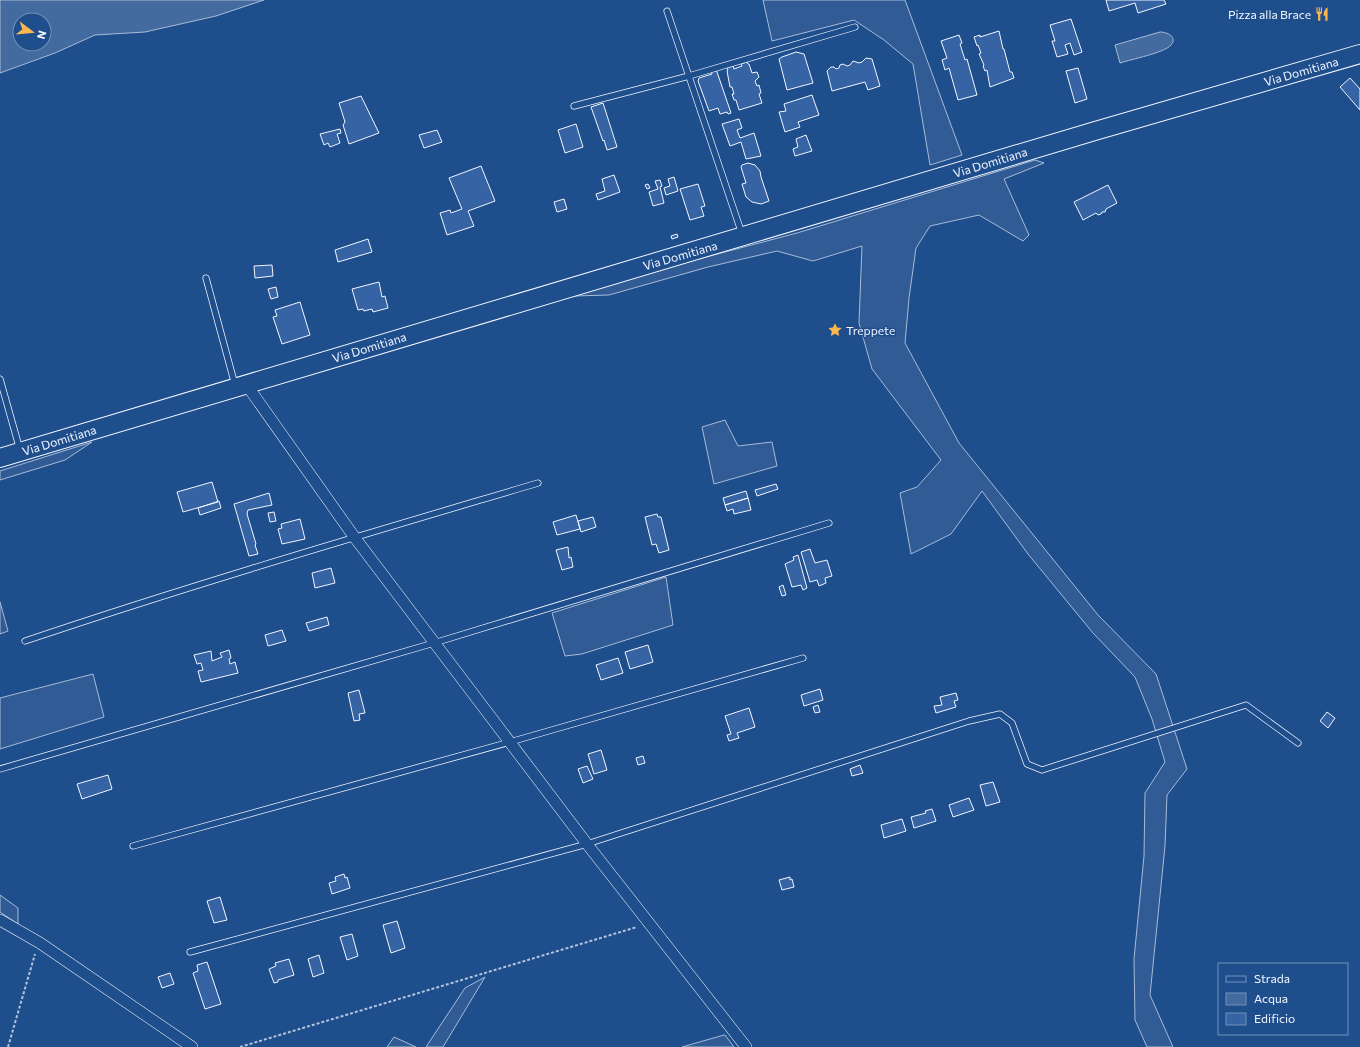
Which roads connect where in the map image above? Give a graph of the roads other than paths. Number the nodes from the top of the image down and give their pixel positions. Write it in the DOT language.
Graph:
graph roads {
  1 [pos="667,12"];
  2 [pos="855,27"];
  3 [pos="1360,54"];
  4 [pos="689,76"];
  5 [pos="574,106"];
  6 [pos="743,236"];
  7 [pos="206,278"];
  8 [pos="0,379"];
  9 [pos="241,386"];
  10 [pos="20,452"];
  11 [pos="0,458"];
  12 [pos="538,483"];
  13 [pos="829,523"];
  14 [pos="355,538"];
  15 [pos="25,641"];
  16 [pos="434,643"];
  17 [pos="803,658"];
  18 [pos="510,742"];
  19 [pos="1298,743"];
  20 [pos="0,769"];
  21 [pos="587,844"];
  22 [pos="133,846"];
  23 [pos="0,920"];
  24 [pos="190,952"];
  25 [pos="192,1047"];
  26 [pos="746,1047"];
  1 -- 4 [label="lane"];
  2 -- 4 [label="lane"];
  3 -- 6 [label="main road, Via Domitiana"];
  4 -- 5 [label="lane"];
  4 -- 6 [label="lane"];
  6 -- 9 [label="main road, Via Domitiana"];
  7 -- 9 [label="lane"];
  8 -- 10 [label="lane"];
  9 -- 10 [label="main road, Via Domitiana"];
  9 -- 14 [label="street"];
  10 -- 11 [label="main road, Via Domitiana"];
  12 -- 14 [label="lane"];
  13 -- 16 [label="lane"];
  14 -- 15 [label="lane"];
  14 -- 16 [label="street"];
  16 -- 18 [label="street"];
  16 -- 20 [label="lane"];
  17 -- 18 [label="lane"];
  18 -- 21 [label="street"];
  18 -- 22 [label="lane"];
  19 -- 21 [label="lane"];
  21 -- 24 [label="lane"];
  21 -- 26 [label="street"];
  23 -- 25 [label="street"];
}
